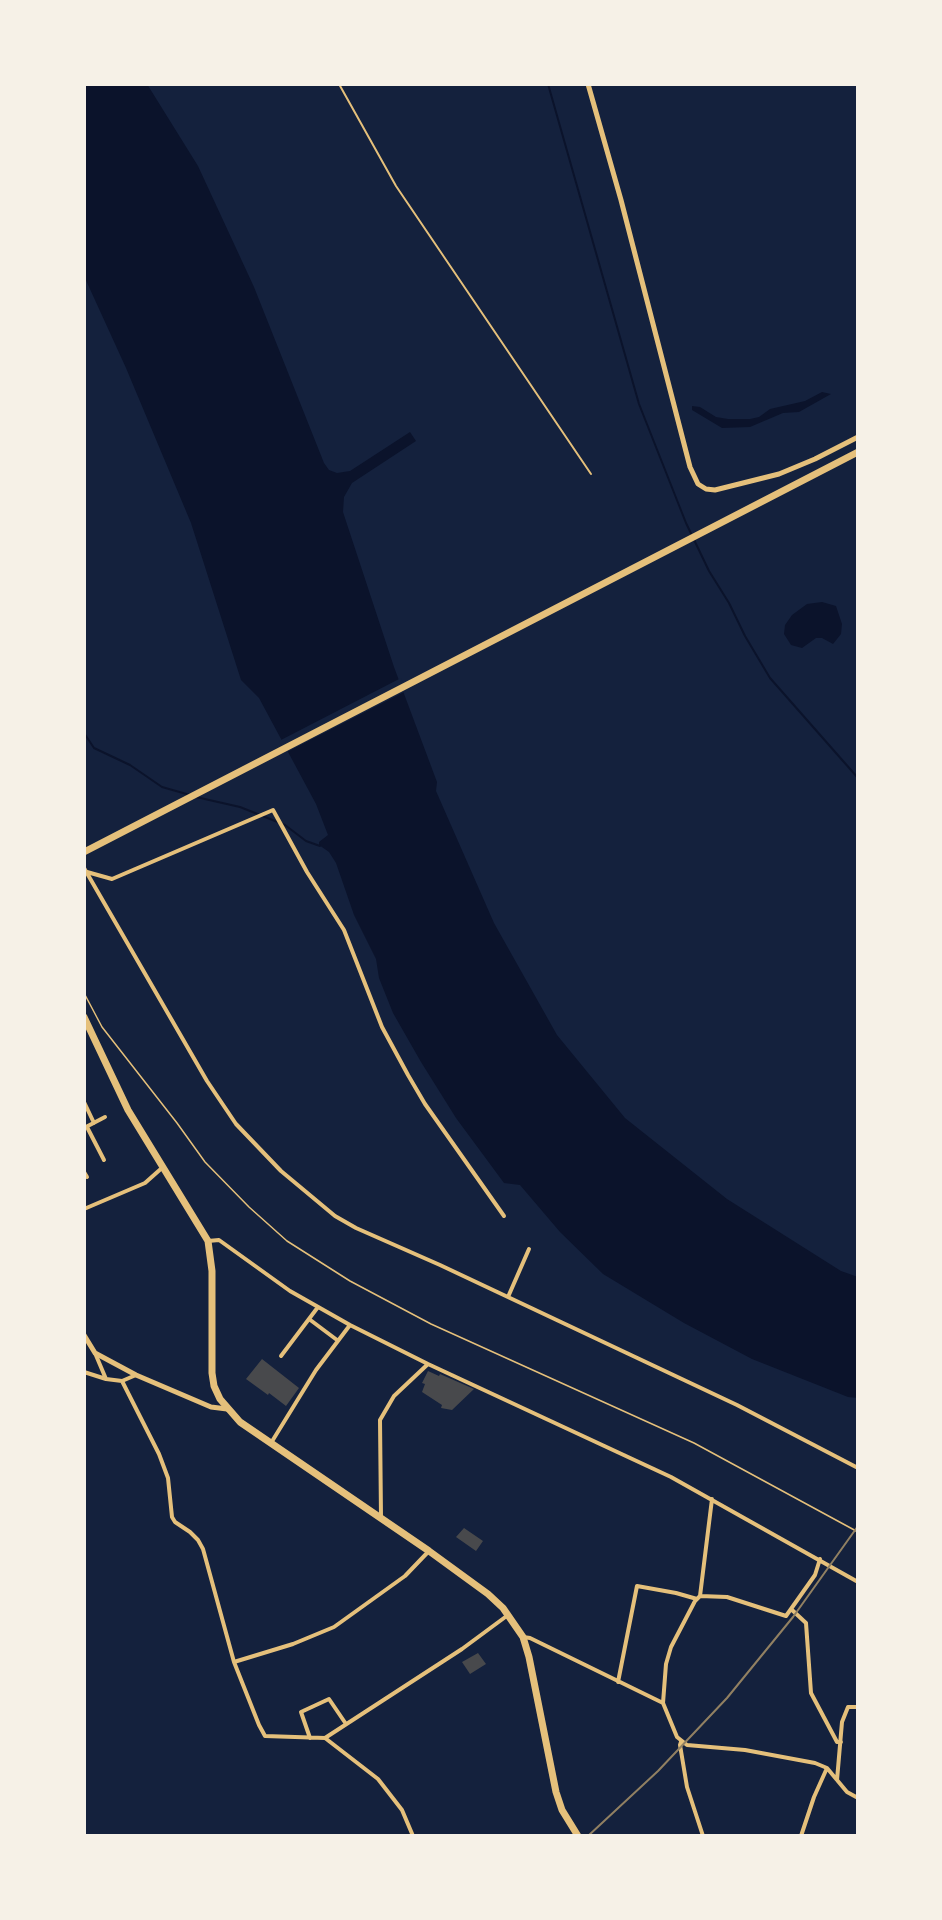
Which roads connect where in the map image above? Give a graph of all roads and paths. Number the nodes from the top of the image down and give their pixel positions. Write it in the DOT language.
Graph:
graph roads {
  1 [pos="339,84"];
  2 [pos="588,84"];
  3 [pos="858,437"];
  4 [pos="858,452"];
  5 [pos="591,474"];
  6 [pos="84,852"];
  7 [pos="85,870"];
  8 [pos="84,993"];
  9 [pos="84,1017"];
  10 [pos="84,1102"];
  11 [pos="105,1117"];
  12 [pos="94,1123"];
  13 [pos="86,1127"];
  14 [pos="104,1160"];
  15 [pos="163,1167"];
  16 [pos="84,1172"];
  17 [pos="87,1177"];
  18 [pos="84,1209"];
  19 [pos="504,1216"];
  20 [pos="208,1241"];
  21 [pos="529,1249"];
  22 [pos="508,1297"];
  23 [pos="318,1307"];
  24 [pos="309,1319"];
  25 [pos="350,1325"];
  26 [pos="84,1335"];
  27 [pos="337,1340"];
  28 [pos="95,1353"];
  29 [pos="281,1356"];
  30 [pos="428,1364"];
  31 [pos="84,1372"];
  32 [pos="136,1375"];
  33 [pos="106,1378"];
  34 [pos="122,1381"];
  35 [pos="227,1409"];
  36 [pos="271,1443"];
  37 [pos="858,1468"];
  38 [pos="712,1499"];
  39 [pos="381,1518"];
  40 [pos="858,1533"];
  41 [pos="429,1551"];
  42 [pos="820,1559"];
  43 [pos="858,1582"];
  44 [pos="698,1598"];
  45 [pos="791,1609"];
  46 [pos="508,1614"];
  47 [pos="522,1637"];
  48 [pos="234,1662"];
  49 [pos="618,1682"];
  50 [pos="663,1703"];
  51 [pos="858,1707"];
  52 [pos="346,1724"];
  53 [pos="310,1738"];
  54 [pos="325,1738"];
  55 [pos="681,1742"];
  56 [pos="841,1743"];
  57 [pos="827,1768"];
  58 [pos="837,1781"];
  59 [pos="858,1798"];
  60 [pos="575,1835"];
  61 [pos="413,1836"];
  62 [pos="703,1836"];
  63 [pos="801,1836"];
  1 -- 5 [label="lane"];
  2 -- 3 [label="street"];
  4 -- 6 [label="main road"];
  7 -- 19 [label="street"];
  7 -- 22 [label="street"];
  8 -- 40 [label="path"];
  9 -- 15 [label="main road"];
  10 -- 12 [label="street"];
  11 -- 12 [label="street"];
  12 -- 13 [label="street"];
  13 -- 14 [label="street"];
  15 -- 18 [label="street"];
  15 -- 20 [label="main road"];
  16 -- 17 [label="street"];
  20 -- 23 [label="street"];
  20 -- 35 [label="main road"];
  21 -- 22 [label="street"];
  22 -- 37 [label="street"];
  23 -- 24 [label="street"];
  23 -- 25 [label="street"];
  24 -- 27 [label="street"];
  24 -- 29 [label="street"];
  25 -- 27 [label="street"];
  25 -- 30 [label="street"];
  26 -- 28 [label="street"];
  27 -- 36 [label="street"];
  28 -- 32 [label="street"];
  28 -- 33 [label="street"];
  30 -- 38 [label="street"];
  30 -- 39 [label="street"];
  31 -- 33 [label="street"];
  32 -- 34 [label="street"];
  32 -- 35 [label="street"];
  33 -- 34 [label="street"];
  34 -- 48 [label="street"];
  35 -- 36 [label="main road"];
  36 -- 39 [label="main road"];
  38 -- 42 [label="street"];
  38 -- 44 [label="street"];
  39 -- 41 [label="main road"];
  41 -- 46 [label="main road"];
  41 -- 48 [label="street"];
  42 -- 43 [label="street"];
  42 -- 45 [label="street"];
  44 -- 45 [label="street"];
  44 -- 49 [label="street"];
  44 -- 50 [label="street"];
  45 -- 56 [label="street"];
  46 -- 47 [label="main road"];
  46 -- 52 [label="street"];
  47 -- 49 [label="street"];
  47 -- 60 [label="main road"];
  48 -- 53 [label="street"];
  49 -- 50 [label="street"];
  50 -- 55 [label="street"];
  51 -- 56 [label="street"];
  52 -- 53 [label="street"];
  52 -- 54 [label="street"];
  53 -- 54 [label="street"];
  54 -- 61 [label="street"];
  55 -- 57 [label="street"];
  55 -- 62 [label="street"];
  56 -- 58 [label="street"];
  57 -- 58 [label="street"];
  57 -- 63 [label="street"];
  58 -- 59 [label="street"];
}
